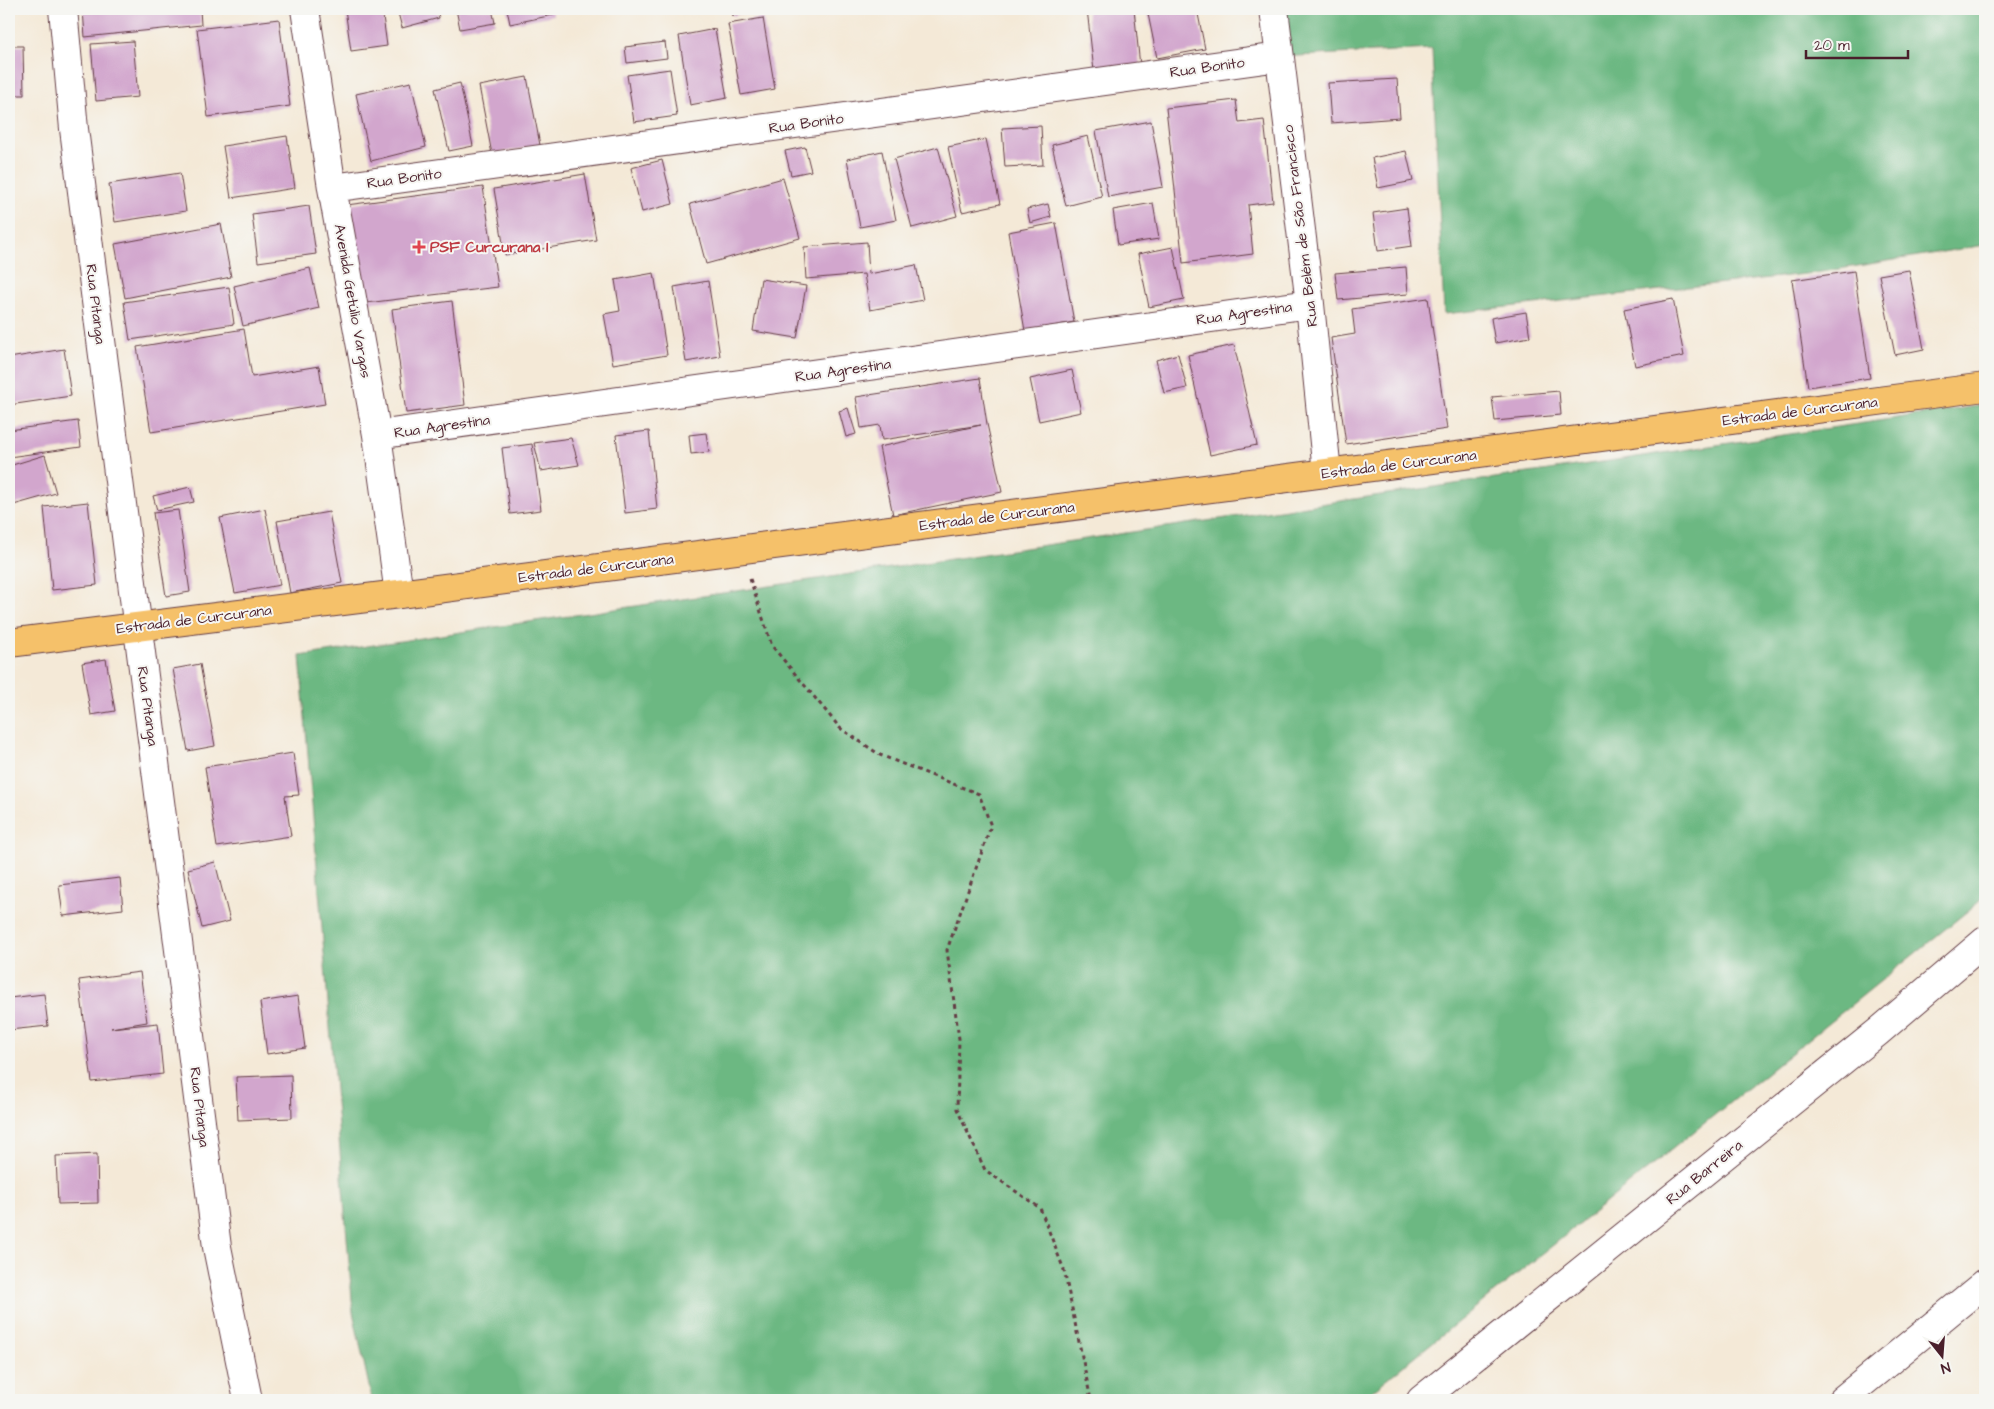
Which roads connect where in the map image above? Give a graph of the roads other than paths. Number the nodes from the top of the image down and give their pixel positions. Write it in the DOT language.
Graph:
graph roads {
  1 [pos="64,9"];
  2 [pos="305,9"];
  3 [pos="1274,9"];
  4 [pos="1279,57"];
  5 [pos="332,188"];
  6 [pos="1310,304"];
  7 [pos="1985,387"];
  8 [pos="377,436"];
  9 [pos="1327,473"];
  10 [pos="399,594"];
  11 [pos="137,626"];
  12 [pos="9,643"];
  13 [pos="1985,941"];
  14 [pos="1985,1283"];
  15 [pos="244,1399"];
  16 [pos="1422,1400"];
  17 [pos="1842,1400"];
  1 -- 11 [label="street, Rua Pitanga"];
  2 -- 5 [label="street, Avenida Getúlio Vargas"];
  3 -- 4 [label="street, Rua Belém de São Francisco"];
  4 -- 5 [label="street, Rua Bonito"];
  4 -- 6 [label="street, Rua Belém de São Francisco"];
  5 -- 8 [label="street, Avenida Getúlio Vargas"];
  6 -- 8 [label="street, Rua Agrestina"];
  6 -- 9 [label="street, Rua Belém de São Francisco"];
  7 -- 9 [label="main road, Estrada de Curcurana"];
  8 -- 10 [label="street, Avenida Getúlio Vargas"];
  9 -- 10 [label="main road, Estrada de Curcurana"];
  10 -- 11 [label="main road, Estrada de Curcurana"];
  11 -- 12 [label="main road, Estrada de Curcurana"];
  11 -- 15 [label="street, Rua Pitanga"];
  13 -- 16 [label="street, Rua Barreira"];
  14 -- 17 [label="street"];
}
